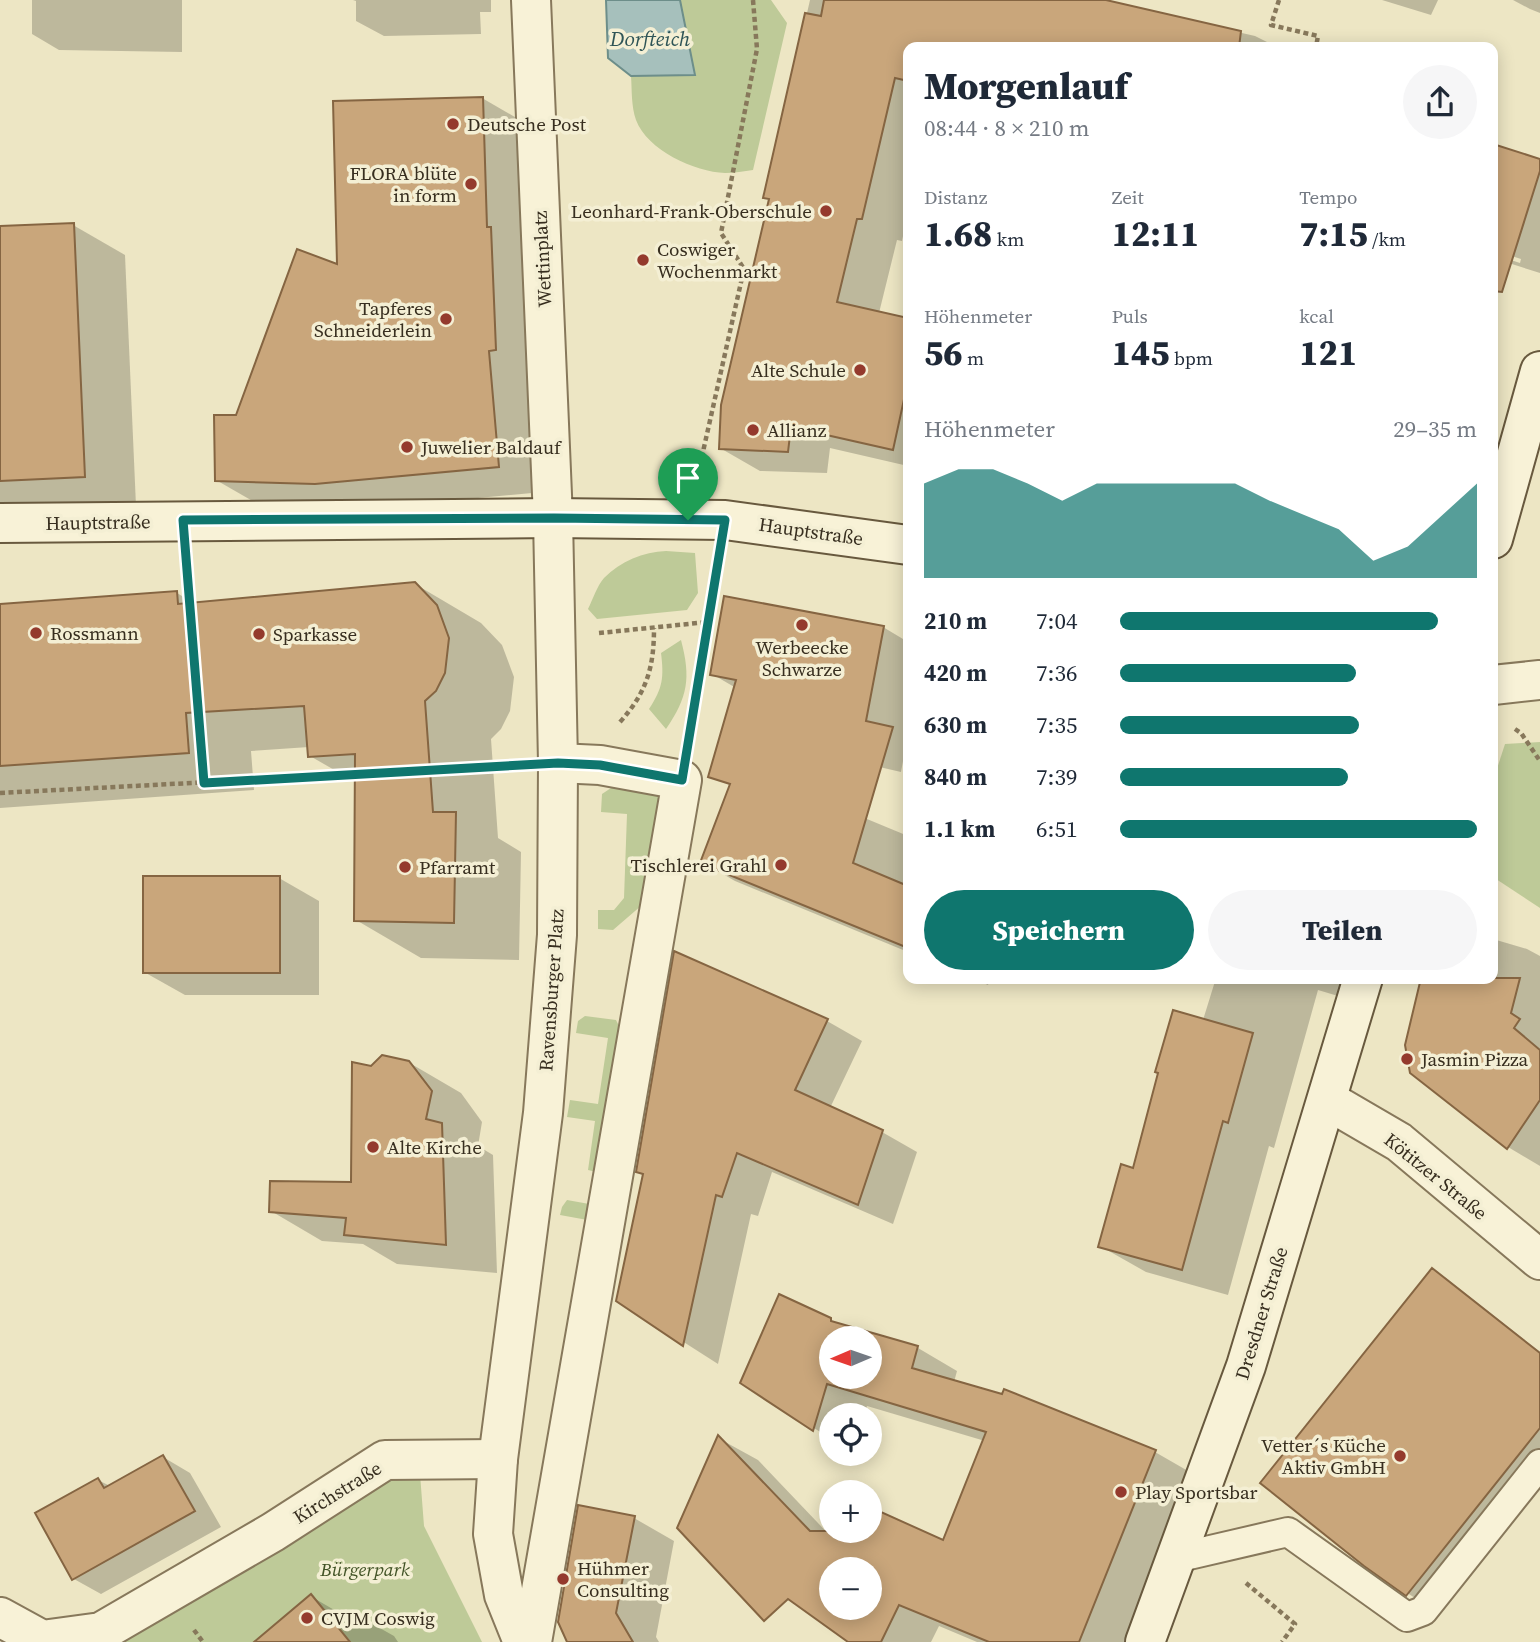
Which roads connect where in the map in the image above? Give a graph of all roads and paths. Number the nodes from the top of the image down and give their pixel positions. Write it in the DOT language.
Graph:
graph roads {
  1 [pos="531,0"];
  2 [pos="753,0"];
  3 [pos="1279,0"];
  4 [pos="1317,42"];
  5 [pos="1540,371"];
  6 [pos="554,518"];
  7 [pos="183,520"];
  8 [pos="707,520"];
  9 [pos="1498,521"];
  10 [pos="0,523"];
  11 [pos="903,544"];
  12 [pos="708,622"];
  13 [pos="654,628"];
  14 [pos="556,637"];
  15 [pos="1540,680"];
  16 [pos="1498,684"];
  17 [pos="618,724"];
  18 [pos="1511,727"];
  19 [pos="1540,761"];
  20 [pos="558,763"];
  21 [pos="682,780"];
  22 [pos="204,783"];
  23 [pos="0,793"];
  24 [pos="1361,984"];
  25 [pos="1327,1100"];
  26 [pos="1540,1260"];
  27 [pos="498,1459"];
  28 [pos="1540,1464"];
  29 [pos="1192,1555"];
  30 [pos="0,1617"];
  31 [pos="523,1642"];
  32 [pos="532,1642"];
  33 [pos="1144,1642"];
  34 [pos="1282,1642"];
  1 -- 6 [label="street, Wettinplatz"];
  2 -- 8 [label="path"];
  3 -- 4 [label="path"];
  5 -- 9 [label="street"];
  6 -- 7 [label="street, Hauptstraße"];
  6 -- 8 [label="street, Hauptstraße"];
  6 -- 14 [label="street, Ravensburger Platz"];
  7 -- 10 [label="street, Hauptstraße"];
  7 -- 22 [label="path"];
  8 -- 11 [label="street, Hauptstraße"];
  8 -- 12 [label="path"];
  12 -- 13 [label="path"];
  12 -- 21 [label="path"];
  13 -- 14 [label="path"];
  13 -- 17 [label="path"];
  14 -- 20 [label="street, Ravensburger Platz"];
  15 -- 16 [label="street"];
  18 -- 19 [label="path"];
  20 -- 21 [label="street"];
  20 -- 22 [label="path"];
  20 -- 27 [label="street, Ravensburger Platz"];
  21 -- 32 [label="street"];
  22 -- 23 [label="path"];
  24 -- 25 [label="street, Dresdner Straße"];
  25 -- 26 [label="street, Kötitzer Straße"];
  25 -- 29 [label="street, Dresdner Straße"];
  27 -- 30 [label="street, Kirchstraße"];
  27 -- 31 [label="street"];
  28 -- 29 [label="lane"];
  29 -- 33 [label="street, Dresdner Straße"];
  29 -- 34 [label="path"];
}
